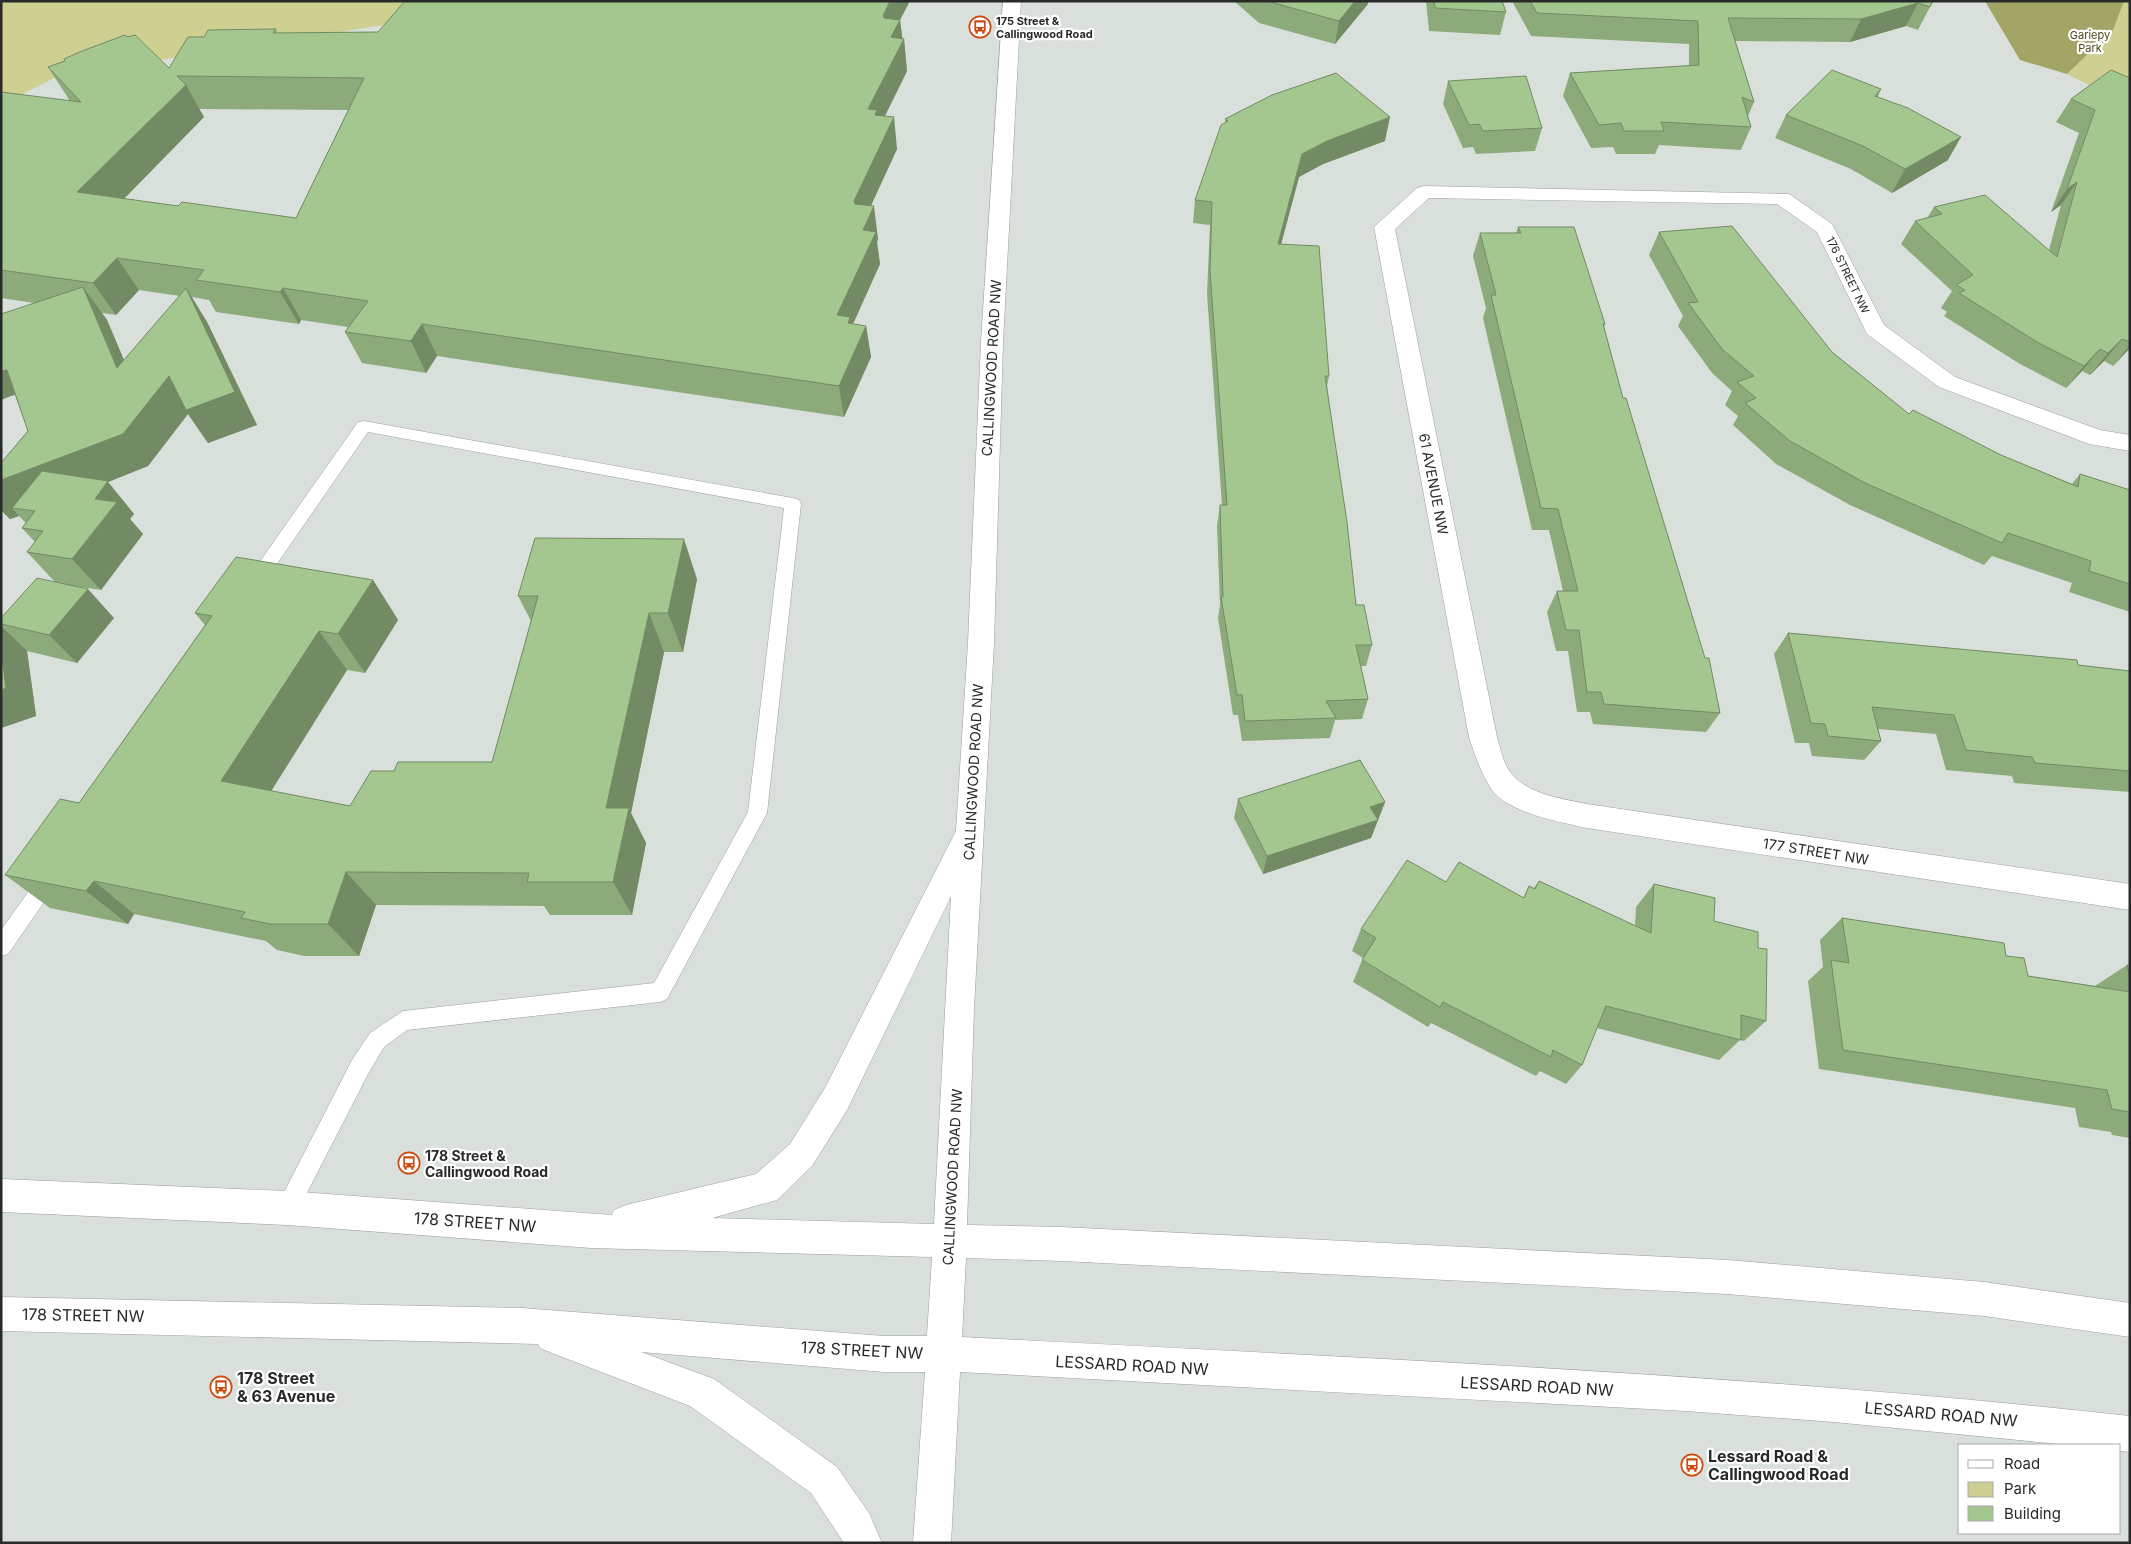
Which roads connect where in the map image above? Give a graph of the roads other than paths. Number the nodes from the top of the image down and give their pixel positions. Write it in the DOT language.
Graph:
graph roads {
  1 [pos="1012,1"];
  2 [pos="1424,192"];
  3 [pos="2130,443"];
  4 [pos="245,596"];
  5 [pos="1507,788"];
  6 [pos="970,828"];
  7 [pos="58,865"];
  8 [pos="2130,898"];
  9 [pos="1,947"];
  10 [pos="1,1194"];
  11 [pos="287,1208"];
  12 [pos="591,1231"];
  13 [pos="949,1241"];
  14 [pos="1,1314"];
  15 [pos="2130,1320"];
  16 [pos="522,1325"];
  17 [pos="943,1354"];
  18 [pos="2130,1434"];
  19 [pos="863,1543"];
  20 [pos="932,1543"];
  1 -- 6 [label="main road, CALLINGWOOD ROAD NW"];
  2 -- 3 [label="main road, 176 STREET NW"];
  2 -- 5 [label="main road, 61 AVENUE NW"];
  4 -- 11 [label="lane"];
  5 -- 8 [label="main road, 177 STREET NW"];
  6 -- 12 [label="main road"];
  6 -- 13 [label="main road, CALLINGWOOD ROAD NW"];
  7 -- 9 [label="lane"];
  10 -- 11 [label="main road, 178 STREET NW"];
  11 -- 12 [label="main road, 178 STREET NW"];
  12 -- 13 [label="main road, 178 STREET NW"];
  13 -- 15 [label="main road"];
  13 -- 17 [label="main road, CALLINGWOOD ROAD NW"];
  14 -- 16 [label="main road, 178 STREET NW"];
  16 -- 17 [label="main road, 178 STREET NW"];
  16 -- 19 [label="main road"];
  17 -- 18 [label="main road, LESSARD ROAD NW"];
  17 -- 20 [label="main road, CALLINGWOOD ROAD NW"];
}
